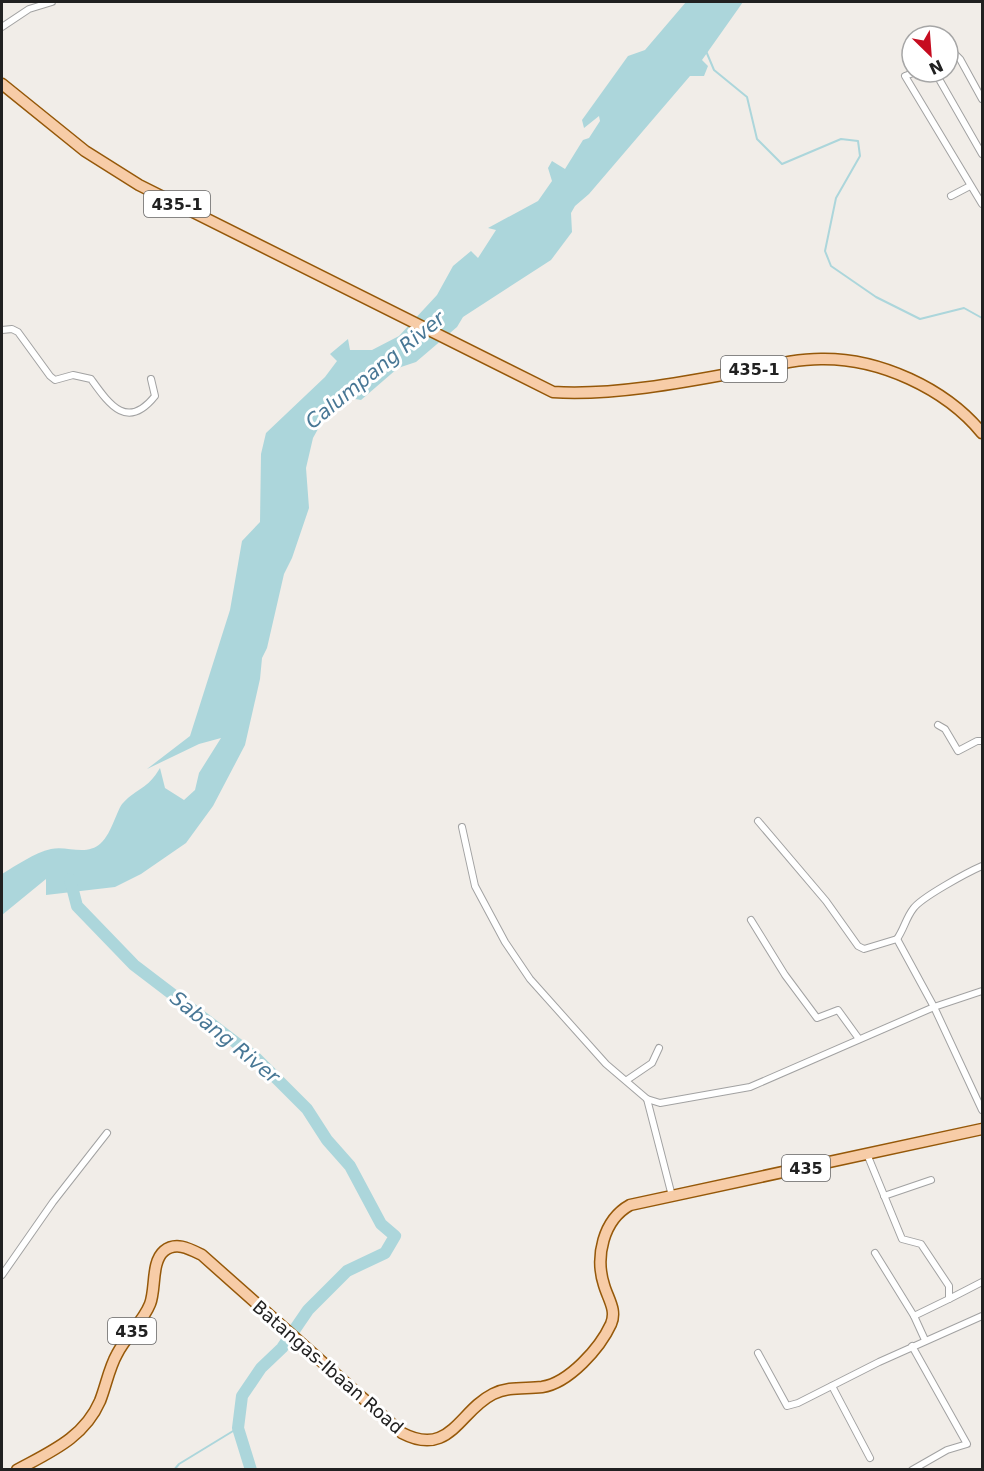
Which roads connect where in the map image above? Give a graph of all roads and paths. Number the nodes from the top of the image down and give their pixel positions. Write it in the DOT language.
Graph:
graph roads {
  1 [pos="52,2"];
  2 [pos="2,27"];
  3 [pos="960,59"];
  4 [pos="2,84"];
  5 [pos="910,84"];
  6 [pos="942,84"];
  7 [pos="982,99"];
  8 [pos="982,154"];
  9 [pos="970,186"];
  10 [pos="951,196"];
  11 [pos="982,204"];
  12 [pos="2,330"];
  13 [pos="151,380"];
  14 [pos="982,433"];
  15 [pos="938,725"];
  16 [pos="982,741"];
  17 [pos="758,821"];
  18 [pos="462,827"];
  19 [pos="982,866"];
  20 [pos="751,920"];
  21 [pos="897,939"];
  22 [pos="982,991"];
  23 [pos="934,1007"];
  24 [pos="859,1039"];
  25 [pos="659,1048"];
  26 [pos="627,1080"];
  27 [pos="647,1099"];
  28 [pos="982,1110"];
  29 [pos="982,1129"];
  30 [pos="107,1133"];
  31 [pos="867,1154"];
  32 [pos="931,1180"];
  33 [pos="672,1196"];
  34 [pos="884,1197"];
  35 [pos="875,1253"];
  36 [pos="2,1275"];
  37 [pos="982,1282"];
  38 [pos="949,1299"];
  39 [pos="982,1316"];
  40 [pos="914,1317"];
  41 [pos="925,1340"];
  42 [pos="912,1346"];
  43 [pos="758,1353"];
  44 [pos="832,1386"];
  45 [pos="870,1458"];
  46 [pos="17,1470"];
  47 [pos="912,1470"];
  1 -- 2 [label="street"];
  3 -- 7 [label="street"];
  4 -- 14 [label="main road, 435-1"];
  5 -- 9 [label="street"];
  6 -- 8 [label="street"];
  9 -- 10 [label="street"];
  9 -- 11 [label="street"];
  12 -- 13 [label="street"];
  15 -- 16 [label="street"];
  17 -- 21 [label="street"];
  18 -- 26 [label="street"];
  19 -- 21 [label="street"];
  20 -- 24 [label="street"];
  21 -- 23 [label="street"];
  22 -- 23 [label="street"];
  23 -- 24 [label="street"];
  23 -- 28 [label="street"];
  24 -- 27 [label="street"];
  25 -- 26 [label="street"];
  26 -- 27 [label="street"];
  27 -- 33 [label="street"];
  29 -- 31 [label="main road, Batangas-Ibaan Road / 435"];
  30 -- 36 [label="street"];
  31 -- 33 [label="main road, Batangas-Ibaan Road / 435"];
  31 -- 34 [label="street"];
  32 -- 34 [label="street"];
  33 -- 46 [label="main road, Batangas-Ibaan Road / 435"];
  34 -- 38 [label="street"];
  35 -- 40 [label="street"];
  37 -- 38 [label="street"];
  38 -- 40 [label="street"];
  39 -- 41 [label="street"];
  40 -- 41 [label="street"];
  41 -- 42 [label="street"];
  42 -- 44 [label="street"];
  42 -- 47 [label="street"];
  43 -- 44 [label="street"];
  44 -- 45 [label="street"];
}
